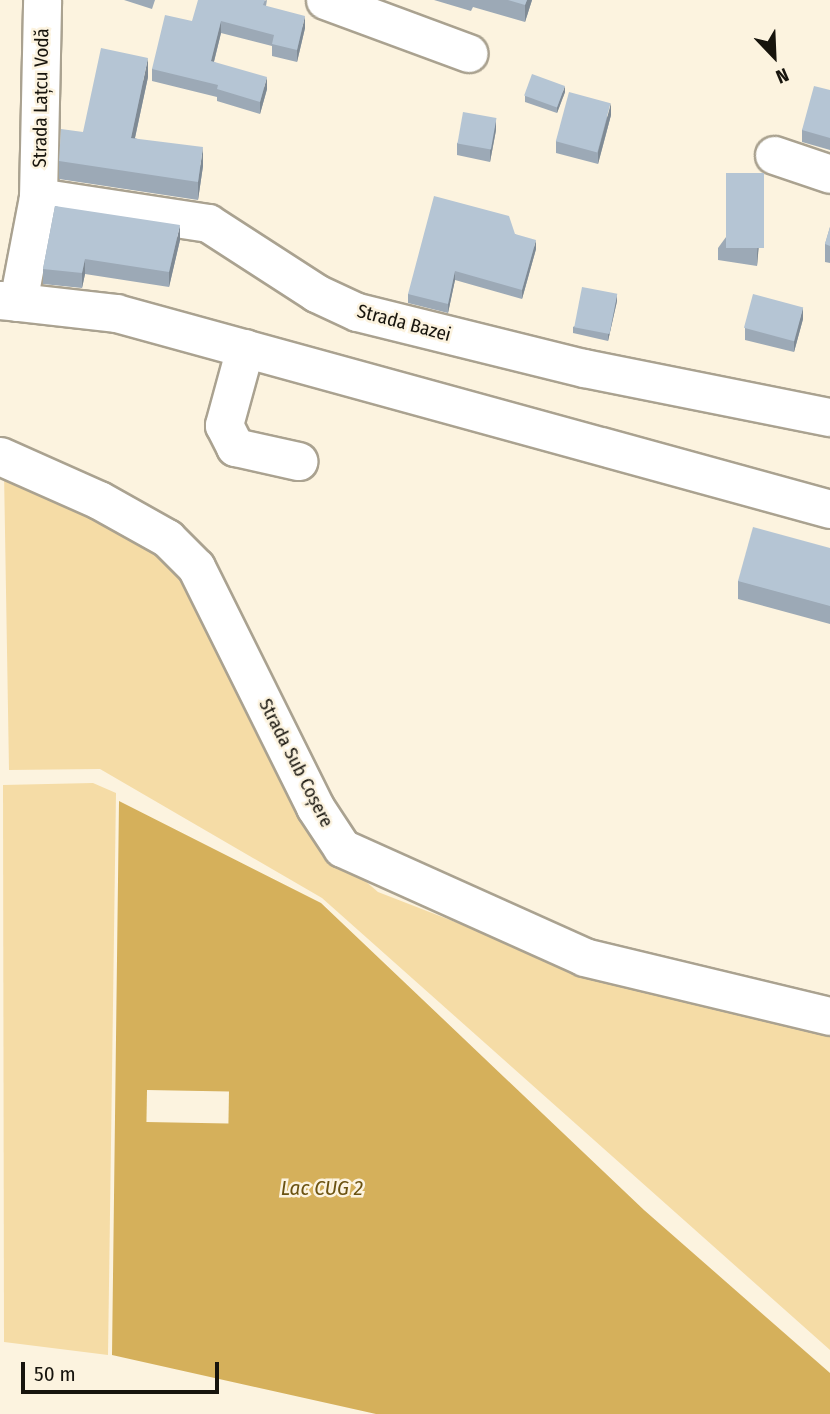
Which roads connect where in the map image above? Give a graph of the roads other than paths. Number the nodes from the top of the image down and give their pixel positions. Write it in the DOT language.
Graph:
graph roads {
  1 [pos="42,0"];
  2 [pos="325,0"];
  3 [pos="468,53"];
  4 [pos="774,155"];
  5 [pos="830,174"];
  6 [pos="38,197"];
  7 [pos="9,301"];
  8 [pos="245,348"];
  9 [pos="830,417"];
  10 [pos="0,456"];
  11 [pos="298,461"];
  12 [pos="830,509"];
  13 [pos="830,1016"];
  1 -- 6 [label="street, Strada Lațcu Vodă"];
  2 -- 3 [label="street"];
  4 -- 5 [label="street"];
  6 -- 7 [label="street"];
  6 -- 9 [label="street, Strada Bazei"];
  7 -- 8 [label="street"];
  8 -- 11 [label="street"];
  8 -- 12 [label="street"];
  10 -- 13 [label="street, Strada Sub Coșere"];
}
